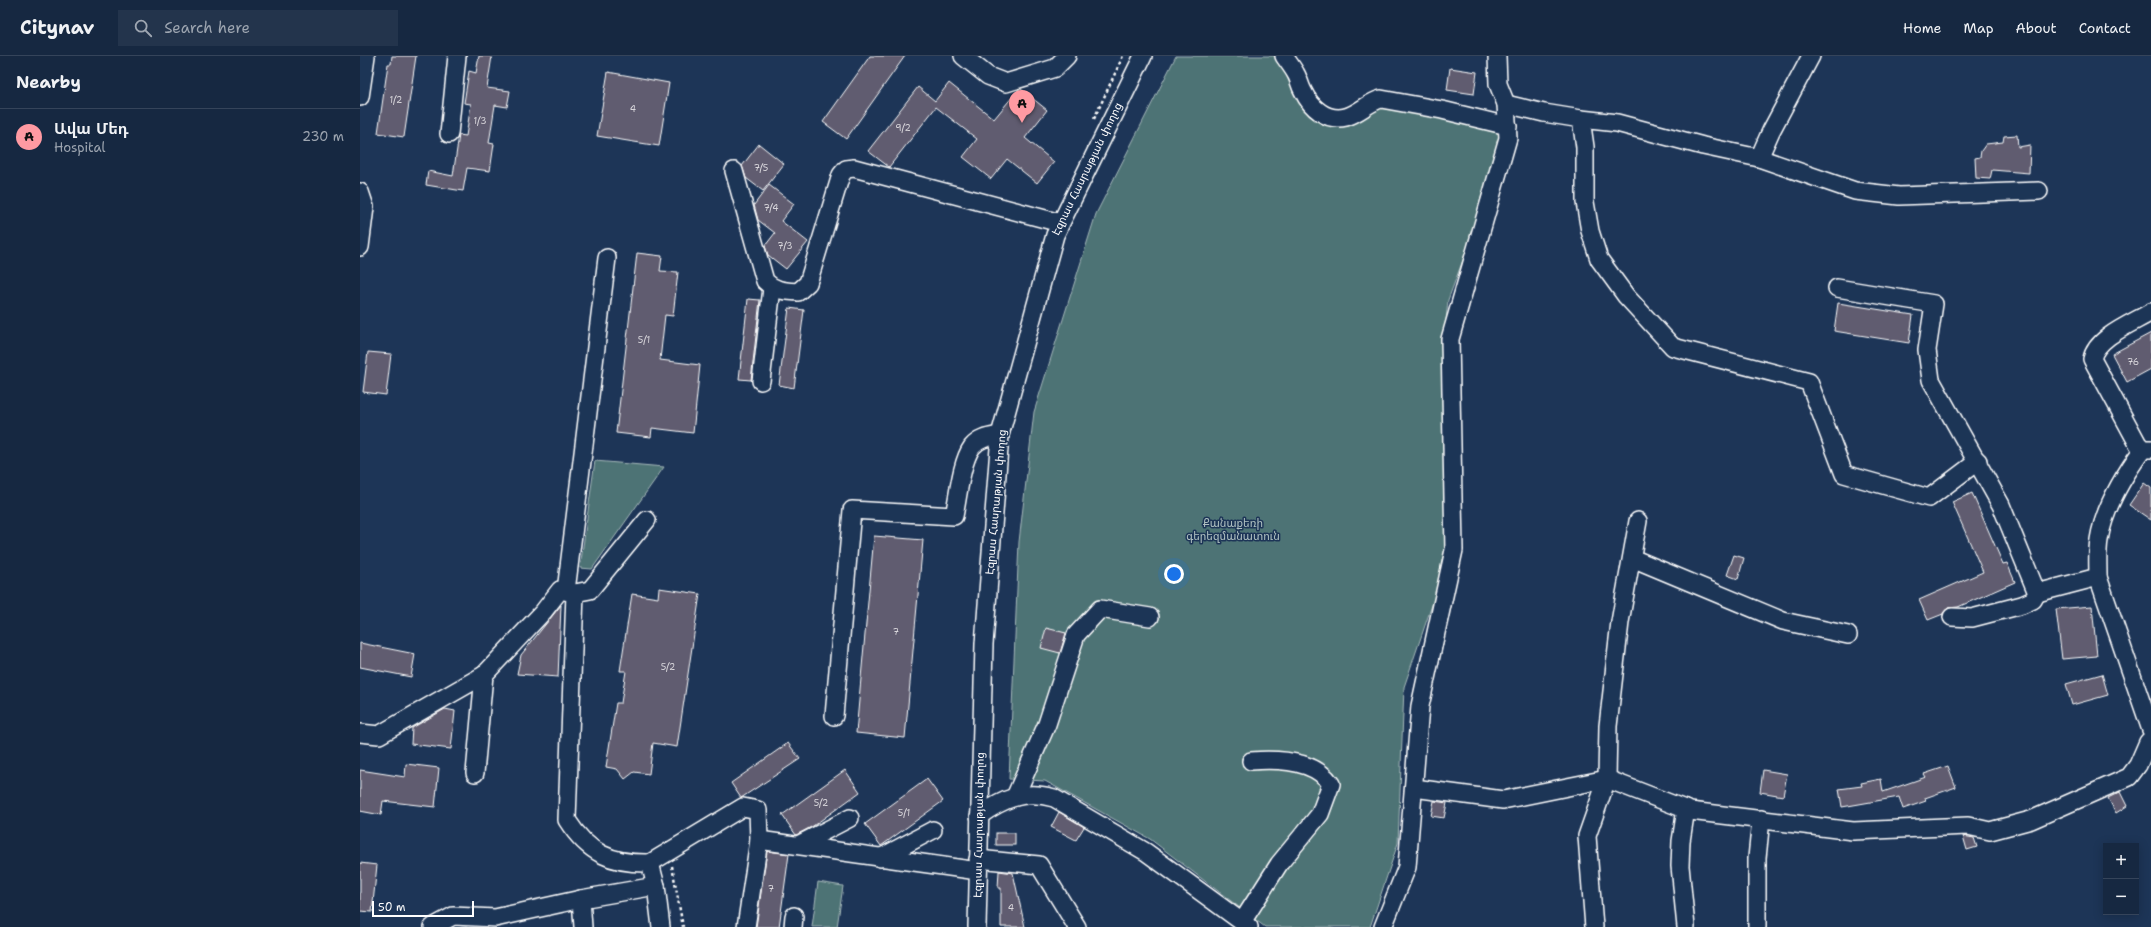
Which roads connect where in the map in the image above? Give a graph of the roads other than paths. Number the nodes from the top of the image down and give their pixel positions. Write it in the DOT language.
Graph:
graph roads {
  1 [pos="366,56"];
  2 [pos="457,56"];
  3 [pos="963,56"];
  4 [pos="1067,56"];
  5 [pos="1136,56"];
  6 [pos="1143,56"];
  7 [pos="1284,56"];
  8 [pos="1497,56"];
  9 [pos="1810,56"];
  10 [pos="360,97"];
  11 [pos="1506,104"];
  12 [pos="1581,119"];
  13 [pos="1508,126"];
  14 [pos="449,134"];
  15 [pos="1759,158"];
  16 [pos="734,171"];
  17 [pos="2039,191"];
  18 [pos="360,192"];
  19 [pos="1058,222"];
  20 [pos="360,247"];
  21 [pos="607,258"];
  22 [pos="772,288"];
  23 [pos="1837,288"];
  24 [pos="2151,312"];
  25 [pos="761,381"];
  26 [pos="998,435"];
  27 [pos="2147,449"];
  28 [pos="1978,461"];
  29 [pos="647,520"];
  30 [pos="1638,521"];
  31 [pos="1632,558"];
  32 [pos="2098,576"];
  33 [pos="571,592"];
  34 [pos="2037,593"];
  35 [pos="1150,617"];
  36 [pos="1952,617"];
  37 [pos="1848,635"];
  38 [pos="484,675"];
  39 [pos="834,716"];
  40 [pos="2151,730"];
  41 [pos="360,733"];
  42 [pos="2151,740"];
  43 [pos="1252,761"];
  44 [pos="475,773"];
  45 [pos="1607,779"];
  46 [pos="1414,788"];
  47 [pos="1015,797"];
  48 [pos="1686,809"];
  49 [pos="979,816"];
  50 [pos="850,818"];
  51 [pos="1760,819"];
  52 [pos="933,830"];
  53 [pos="759,840"];
  54 [pos="798,845"];
  55 [pos="880,858"];
  56 [pos="650,863"];
  57 [pos="976,867"];
  58 [pos="656,886"];
  59 [pos="581,899"];
  60 [pos="496,922"];
  61 [pos="1246,925"];
  62 [pos="433,927"];
  63 [pos="583,927"];
  64 [pos="661,927"];
  65 [pos="746,927"];
  66 [pos="972,927"];
  67 [pos="977,927"];
  68 [pos="1077,927"];
  69 [pos="1383,927"];
  70 [pos="1594,927"];
  71 [pos="1686,927"];
  72 [pos="1757,927"];
  1 -- 10 [label="street"];
  2 -- 14 [label="street"];
  3 -- 4 [label="street"];
  5 -- 19 [label="street, Էզրաս Հասրաթյան փողոց"];
  6 -- 19 [label="street, Էզրաս Հասրաթյան փողոց"];
  7 -- 13 [label="street"];
  8 -- 11 [label="street"];
  9 -- 15 [label="street"];
  11 -- 12 [label="street"];
  11 -- 13 [label="street"];
  12 -- 15 [label="street"];
  12 -- 28 [label="street"];
  13 -- 46 [label="street"];
  15 -- 17 [label="street"];
  16 -- 22 [label="street"];
  18 -- 20 [label="street"];
  19 -- 22 [label="street"];
  19 -- 26 [label="street, Էզրաս Հասրաթյան փողոց"];
  21 -- 33 [label="street"];
  22 -- 25 [label="street"];
  23 -- 28 [label="street"];
  24 -- 27 [label="street"];
  26 -- 39 [label="street"];
  26 -- 49 [label="street, Էզրաս Հասրաթյան փողոց"];
  26 -- 57 [label="street, Էզրաս Հասրաթյան փողոց"];
  27 -- 32 [label="street"];
  28 -- 34 [label="street"];
  29 -- 33 [label="street"];
  30 -- 31 [label="street"];
  31 -- 37 [label="street"];
  31 -- 45 [label="street"];
  32 -- 34 [label="street"];
  32 -- 40 [label="street"];
  33 -- 38 [label="street"];
  33 -- 56 [label="street"];
  34 -- 36 [label="street"];
  35 -- 47 [label="street"];
  38 -- 41 [label="street"];
  38 -- 44 [label="street"];
  42 -- 51 [label="street"];
  43 -- 61 [label="street"];
  45 -- 46 [label="street"];
  45 -- 48 [label="street"];
  45 -- 70 [label="street"];
  46 -- 69 [label="street"];
  47 -- 49 [label="street"];
  47 -- 61 [label="street"];
  48 -- 51 [label="street"];
  48 -- 71 [label="street"];
  49 -- 57 [label="street, Էզրաս Հասրաթյան փողոց"];
  50 -- 54 [label="street"];
  51 -- 72 [label="street"];
  52 -- 55 [label="street"];
  53 -- 54 [label="street"];
  53 -- 56 [label="street"];
  53 -- 65 [label="street"];
  54 -- 55 [label="street"];
  55 -- 57 [label="street"];
  56 -- 58 [label="street"];
  57 -- 66 [label="street, Էզրաս Հասրաթյան փողոց"];
  57 -- 67 [label="street, Էզրաս Հասրաթյան փողոց"];
  57 -- 68 [label="street"];
  58 -- 59 [label="street"];
  58 -- 64 [label="street"];
  59 -- 60 [label="street"];
  59 -- 63 [label="street"];
  60 -- 62 [label="street"];
}
